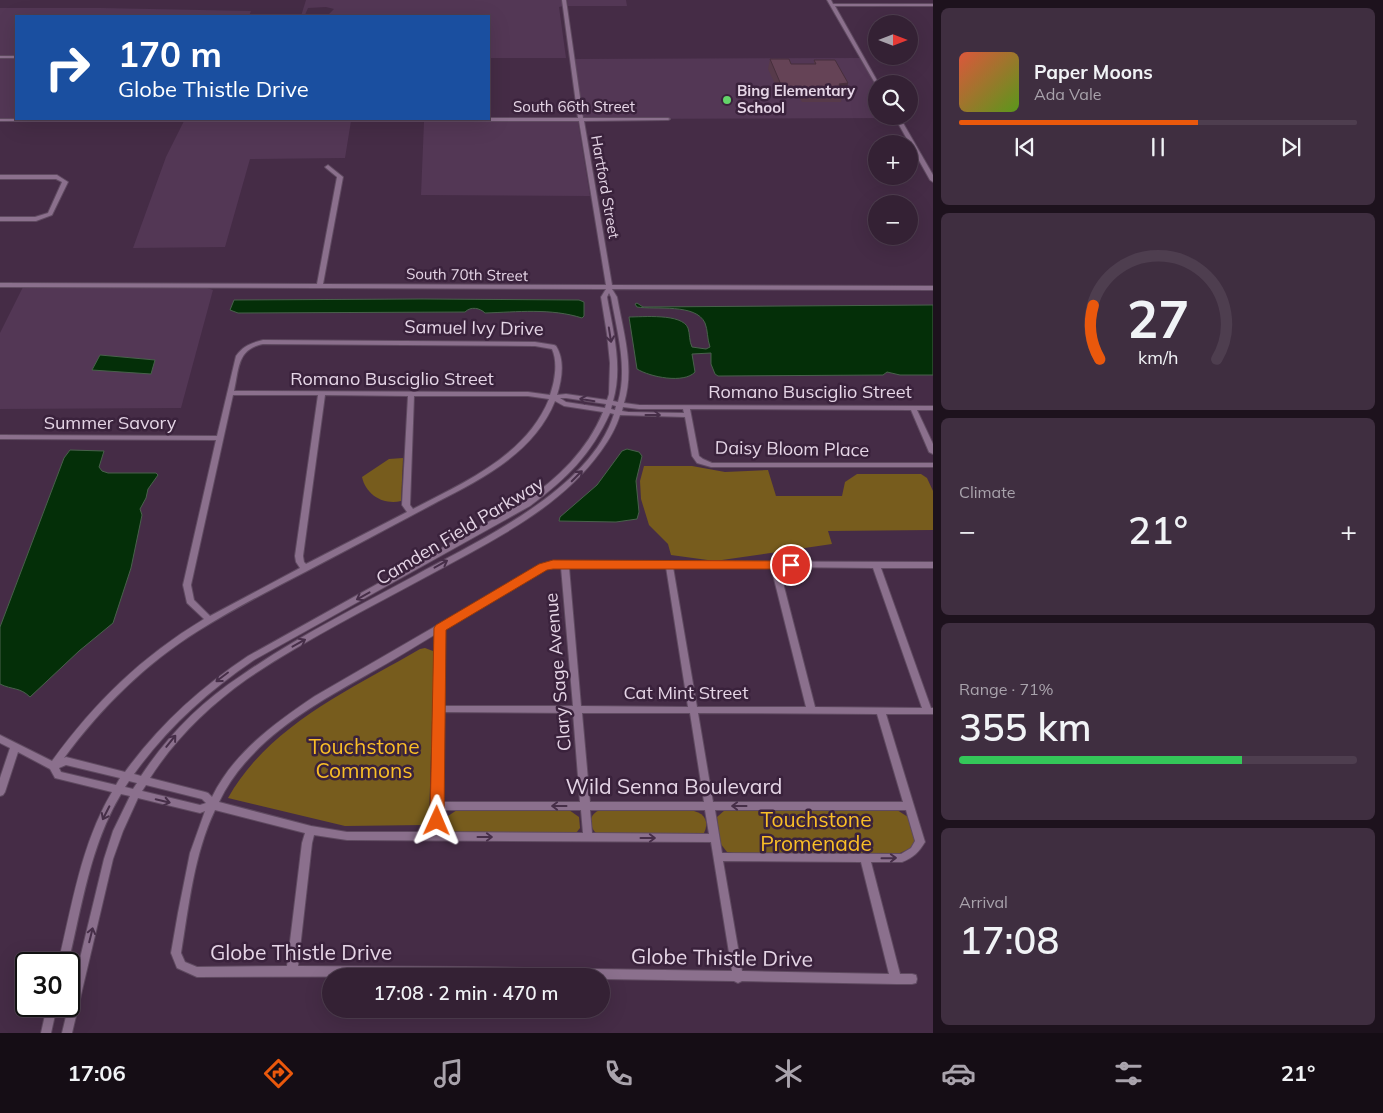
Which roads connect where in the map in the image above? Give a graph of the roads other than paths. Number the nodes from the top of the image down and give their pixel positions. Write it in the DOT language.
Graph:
graph roads {
  1 [pos="564,0"];
  2 [pos="829,0"];
  3 [pos="933,5"];
  4 [pos="832,6"];
  5 [pos="0,57"];
  6 [pos="15,57"];
  7 [pos="872,75"];
  8 [pos="668,119"];
  9 [pos="0,120"];
  10 [pos="581,120"];
  11 [pos="901,125"];
  12 [pos="328,167"];
  13 [pos="0,177"];
  14 [pos="933,180"];
  15 [pos="0,219"];
  16 [pos="0,285"];
  17 [pos="320,286"];
  18 [pos="609,288"];
  19 [pos="933,288"];
  20 [pos="231,393"];
  21 [pos="322,394"];
  22 [pos="410,394"];
  23 [pos="553,397"];
  24 [pos="609,407"];
  25 [pos="914,408"];
  26 [pos="933,408"];
  27 [pos="620,409"];
  28 [pos="687,411"];
  29 [pos="0,438"];
  30 [pos="221,438"];
  31 [pos="933,452"];
  32 [pos="933,465"];
  33 [pos="412,513"];
  34 [pos="565,564"];
  35 [pos="668,564"];
  36 [pos="876,564"];
  37 [pos="933,564"];
  38 [pos="774,565"];
  39 [pos="305,569"];
  40 [pos="210,620"];
  41 [pos="440,628"];
  42 [pos="439,709"];
  43 [pos="578,709"];
  44 [pos="693,709"];
  45 [pos="811,710"];
  46 [pos="880,710"];
  47 [pos="930,711"];
  48 [pos="0,740"];
  49 [pos="15,748"];
  50 [pos="53,766"];
  51 [pos="128,777"];
  52 [pos="143,781"];
  53 [pos="119,790"];
  54 [pos="0,792"];
  55 [pos="135,794"];
  56 [pos="213,805"];
  57 [pos="438,806"];
  58 [pos="586,806"];
  59 [pos="709,806"];
  60 [pos="910,806"];
  61 [pos="312,830"];
  62 [pos="437,837"];
  63 [pos="588,838"];
  64 [pos="715,838"];
  65 [pos="718,857"];
  66 [pos="865,858"];
  67 [pos="66,952"];
  68 [pos="292,971"];
  69 [pos="738,978"];
  70 [pos="896,978"];
  71 [pos="912,979"];
  72 [pos="50,1017"];
  73 [pos="46,1033"];
  74 [pos="67,1033"];
  1 -- 10 [label="street, Hartford Street"];
  2 -- 4 [label="street"];
  3 -- 4 [label="street"];
  4 -- 7 [label="street"];
  5 -- 6 [label="street"];
  8 -- 10 [label="street, South 66th Street"];
  9 -- 10 [label="street, South 66th Street"];
  10 -- 18 [label="street, Hartford Street"];
  11 -- 14 [label="street"];
  12 -- 17 [label="street"];
  13 -- 15 [label="street"];
  16 -- 17 [label="street, South 70th Street"];
  17 -- 18 [label="street, South 70th Street"];
  18 -- 19 [label="street, South 70th Street"];
  18 -- 24 [label="street, Camden Field Parkway, one-way"];
  18 -- 27 [label="street, Camden Field Parkway"];
  20 -- 21 [label="street, Romano Busciglio Street"];
  20 -- 23 [label="street, Samuel Ivy Drive"];
  20 -- 30 [label="street, Samuel Ivy Drive"];
  21 -- 22 [label="street, Romano Busciglio Street"];
  21 -- 39 [label="street"];
  22 -- 23 [label="street, Romano Busciglio Street"];
  22 -- 33 [label="street"];
  23 -- 24 [label="street, Romano Busciglio Street"];
  23 -- 33 [label="street, Samuel Ivy Drive"];
  24 -- 27 [label="street, Romano Busciglio Street"];
  24 -- 51 [label="street, Camden Field Parkway, one-way"];
  25 -- 26 [label="street, Romano Busciglio Street"];
  25 -- 28 [label="street, Romano Busciglio Street"];
  25 -- 31 [label="street"];
  27 -- 28 [label="street, Romano Busciglio Street"];
  52 -- 27 [label="street, Camden Field Parkway, one-way"];
  28 -- 32 [label="street, Daisy Bloom Place"];
  29 -- 30 [label="street, Summer Savory"];
  30 -- 40 [label="street, Samuel Ivy Drive"];
  33 -- 39 [label="street, Samuel Ivy Drive"];
  34 -- 35 [label="street, Globe Thistle Drive"];
  34 -- 41 [label="street, Globe Thistle Drive"];
  34 -- 43 [label="street, Clary Sage Avenue"];
  35 -- 38 [label="street, Globe Thistle Drive"];
  35 -- 44 [label="street"];
  36 -- 37 [label="street, Globe Thistle Drive"];
  36 -- 38 [label="street, Globe Thistle Drive"];
  36 -- 47 [label="street"];
  38 -- 45 [label="street"];
  39 -- 40 [label="street, Samuel Ivy Drive"];
  40 -- 50 [label="street, Samuel Ivy Drive"];
  41 -- 42 [label="street"];
  41 -- 56 [label="street, Globe Thistle Drive"];
  42 -- 43 [label="street, Cat Mint Street"];
  42 -- 57 [label="street"];
  43 -- 44 [label="street, Cat Mint Street"];
  43 -- 58 [label="street, Clary Sage Avenue"];
  44 -- 45 [label="street, Cat Mint Street"];
  44 -- 59 [label="street"];
  45 -- 46 [label="street, Cat Mint Street"];
  46 -- 47 [label="street, Cat Mint Street"];
  46 -- 60 [label="street"];
  48 -- 49 [label="street"];
  49 -- 50 [label="street"];
  49 -- 54 [label="street"];
  50 -- 51 [label="street"];
  50 -- 53 [label="street"];
  51 -- 52 [label="street"];
  51 -- 53 [label="street, Camden Field Parkway"];
  52 -- 55 [label="street, Camden Field Parkway"];
  52 -- 56 [label="street"];
  53 -- 55 [label="street"];
  53 -- 67 [label="street, Camden Field Parkway, one-way"];
  55 -- 56 [label="street, one-way"];
  74 -- 55 [label="street, Camden Field Parkway, one-way"];
  56 -- 61 [label="street"];
  56 -- 68 [label="street, Globe Thistle Drive"];
  58 -- 57 [label="street, Wild Senna Boulevard, one-way"];
  57 -- 62 [label="street"];
  58 -- 59 [label="street, Wild Senna Boulevard"];
  58 -- 63 [label="street, Clary Sage Avenue"];
  60 -- 59 [label="street, Wild Senna Boulevard, one-way"];
  59 -- 64 [label="street"];
  66 -- 60 [label="street, one-way"];
  61 -- 62 [label="street"];
  61 -- 68 [label="street"];
  62 -- 63 [label="street, one-way"];
  63 -- 64 [label="street, one-way"];
  64 -- 65 [label="street"];
  65 -- 66 [label="street"];
  65 -- 69 [label="street"];
  66 -- 70 [label="street"];
  68 -- 69 [label="street, Globe Thistle Drive"];
  69 -- 70 [label="street, Globe Thistle Drive"];
  70 -- 71 [label="street, Globe Thistle Drive"];
  72 -- 73 [label="street"];
}
